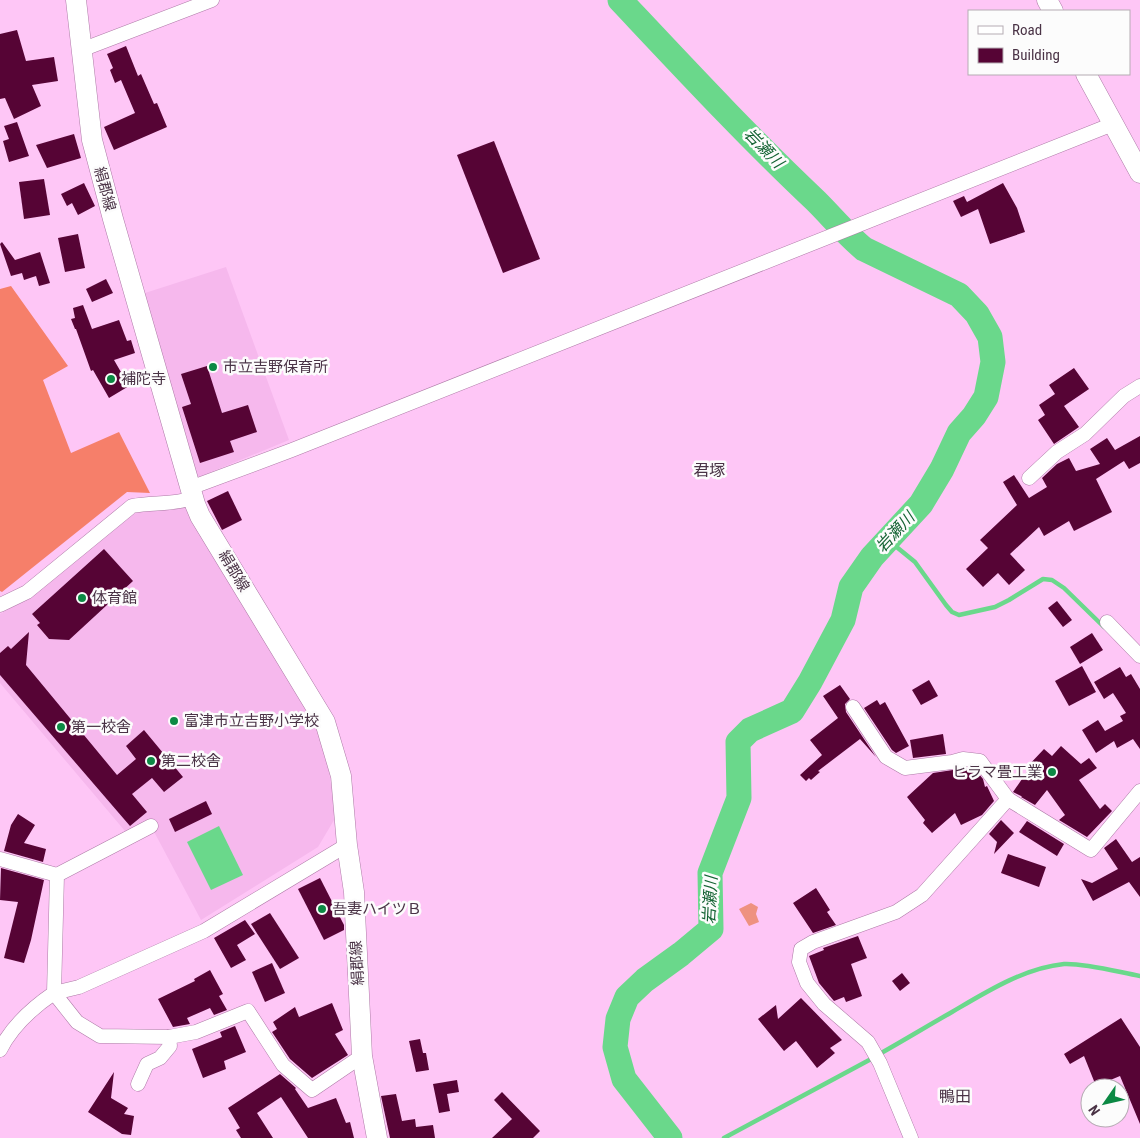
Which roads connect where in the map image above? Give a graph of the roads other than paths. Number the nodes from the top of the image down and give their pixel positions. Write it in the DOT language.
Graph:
graph roads {
  1 [pos="76,0"];
  2 [pos="212,0"];
  3 [pos="81,50"];
  4 [pos="1087,75"];
  5 [pos="1113,124"];
  6 [pos="1140,173"];
  7 [pos="1140,386"];
  8 [pos="1029,478"];
  9 [pos="191,493"];
  10 [pos="0,604"];
  11 [pos="1107,622"];
  12 [pos="1136,651"];
  13 [pos="853,707"];
  14 [pos="1140,791"];
  15 [pos="1008,799"];
  16 [pos="151,826"];
  17 [pos="347,844"];
  18 [pos="0,859"];
  19 [pos="58,875"];
  20 [pos="54,993"];
  21 [pos="169,1037"];
  22 [pos="0,1050"];
  23 [pos="362,1056"];
  24 [pos="138,1084"];
  25 [pos="377,1138"];
  26 [pos="910,1138"];
  1 -- 3 [label="main road, 絹郡線"];
  2 -- 3 [label="street"];
  3 -- 9 [label="main road, 絹郡線"];
  4 -- 5 [label="main road"];
  5 -- 6 [label="main road"];
  5 -- 9 [label="street"];
  7 -- 8 [label="street"];
  9 -- 10 [label="street"];
  9 -- 17 [label="main road, 絹郡線"];
  11 -- 12 [label="street"];
  13 -- 15 [label="street"];
  14 -- 15 [label="street"];
  15 -- 26 [label="street"];
  16 -- 19 [label="street"];
  17 -- 20 [label="street"];
  17 -- 23 [label="main road, 絹郡線"];
  18 -- 19 [label="street"];
  19 -- 20 [label="street"];
  20 -- 21 [label="street"];
  20 -- 22 [label="street"];
  21 -- 23 [label="street"];
  21 -- 24 [label="street"];
  23 -- 25 [label="main road, 絹郡線"];
}
